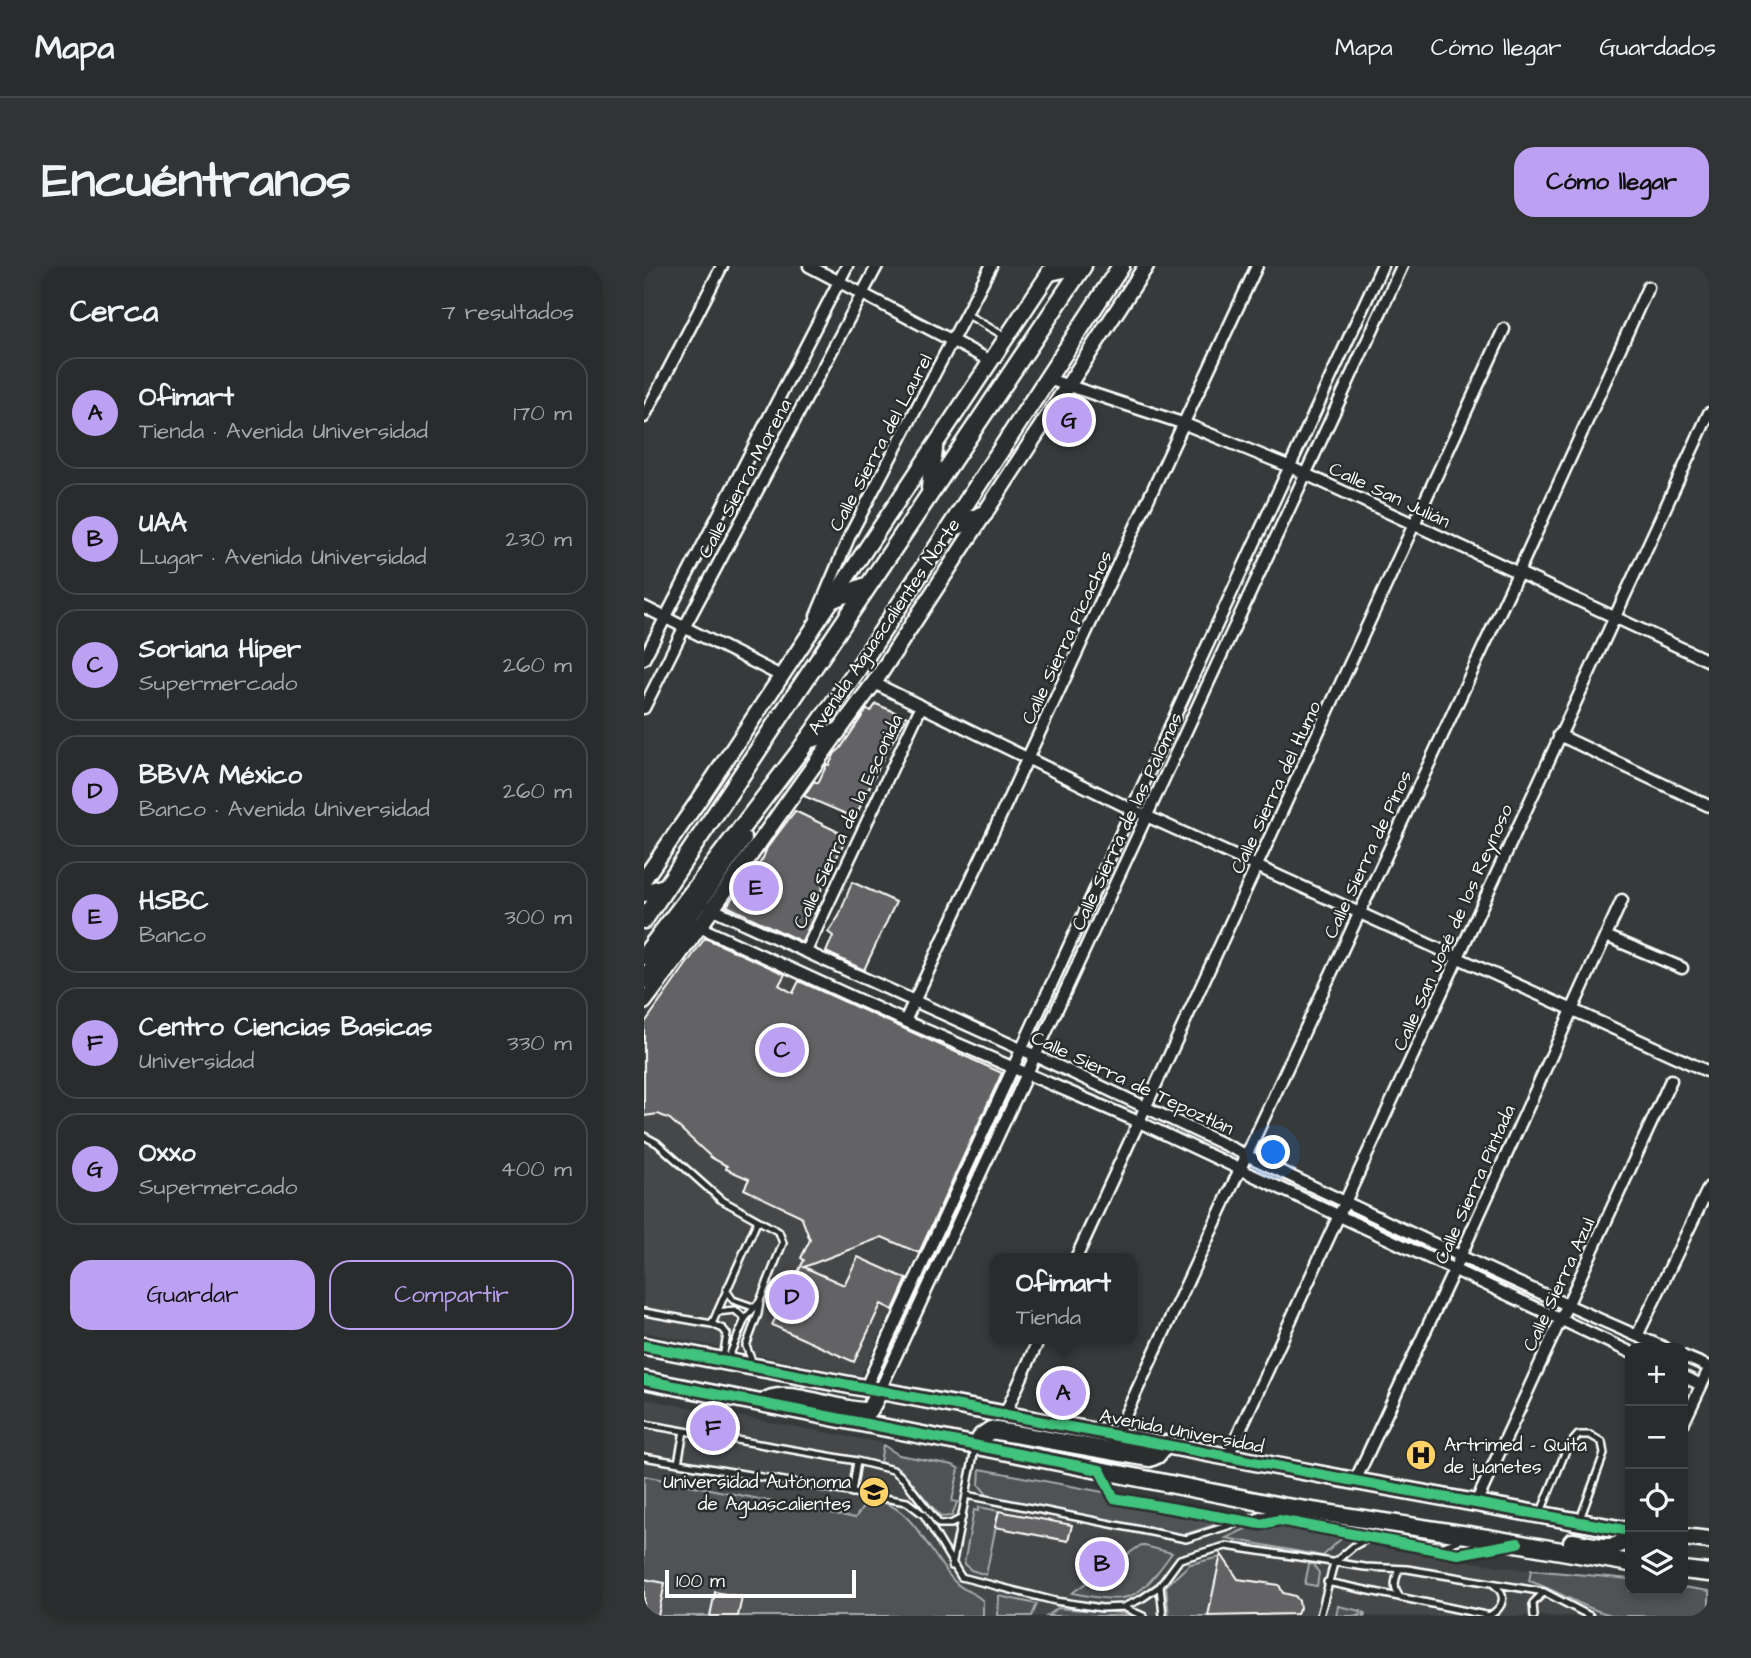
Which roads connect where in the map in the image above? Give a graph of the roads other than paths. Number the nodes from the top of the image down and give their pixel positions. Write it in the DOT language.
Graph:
graph roads {
  1 [pos="722,266"];
  2 [pos="809,266"];
  3 [pos="847,266"];
  4 [pos="877,266"];
  5 [pos="991,266"];
  6 [pos="1080,266"];
  7 [pos="1121,266"];
  8 [pos="1146,266"];
  9 [pos="1257,266"];
  10 [pos="1382,266"];
  11 [pos="1402,266"];
  12 [pos="1052,269"];
  13 [pos="839,281"];
  14 [pos="1648,287"];
  15 [pos="863,293"];
  16 [pos="966,314"];
  17 [pos="1504,329"];
  18 [pos="1007,338"];
  19 [pos="952,341"];
  20 [pos="991,361"];
  21 [pos="1048,379"];
  22 [pos="1067,384"];
  23 [pos="1709,413"];
  24 [pos="644,417"];
  25 [pos="1185,424"];
  26 [pos="934,449"];
  27 [pos="1289,466"];
  28 [pos="1307,474"];
  29 [pos="930,491"];
  30 [pos="984,514"];
  31 [pos="1415,524"];
  32 [pos="951,529"];
  33 [pos="1518,573"];
  34 [pos="866,586"];
  35 [pos="833,599"];
  36 [pos="644,607"];
  37 [pos="664,617"];
  38 [pos="1614,617"];
  39 [pos="684,628"];
  40 [pos="807,638"];
  41 [pos="644,659"];
  42 [pos="1709,661"];
  43 [pos="781,676"];
  44 [pos="874,683"];
  45 [pos="921,707"];
  46 [pos="644,708"];
  47 [pos="837,732"];
  48 [pos="1559,735"];
  49 [pos="803,746"];
  50 [pos="1028,759"];
  51 [pos="1709,806"];
  52 [pos="1131,810"];
  53 [pos="1148,817"];
  54 [pos="1257,867"];
  55 [pos="644,879"];
  56 [pos="652,897"];
  57 [pos="1622,900"];
  58 [pos="706,905"];
  59 [pos="1359,913"];
  60 [pos="644,920"];
  61 [pos="693,924"];
  62 [pos="1606,936"];
  63 [pos="806,951"];
  64 [pos="644,956"];
  65 [pos="1458,958"];
  66 [pos="1682,968"];
  67 [pos="644,980"];
  68 [pos="914,1002"];
  69 [pos="644,1003"];
  70 [pos="1572,1011"];
  71 [pos="905,1021"];
  72 [pos="1021,1049"];
  73 [pos="1035,1055"];
  74 [pos="1012,1067"];
  75 [pos="1026,1072"];
  76 [pos="1709,1072"];
  77 [pos="1671,1080"];
  78 [pos="1146,1107"];
  79 [pos="1139,1122"];
  80 [pos="644,1136"];
  81 [pos="1247,1154"];
  82 [pos="1240,1169"];
  83 [pos="1709,1187"];
  84 [pos="1347,1203"];
  85 [pos="1339,1218"];
  86 [pos="757,1222"];
  87 [pos="1078,1253"];
  88 [pos="1461,1255"];
  89 [pos="1454,1270"];
  90 [pos="726,1290"];
  91 [pos="760,1301"];
  92 [pos="1567,1305"];
  93 [pos="752,1307"];
  94 [pos="644,1312"];
  95 [pos="717,1312"];
  96 [pos="745,1320"];
  97 [pos="1560,1320"];
  98 [pos="712,1324"];
  99 [pos="1637,1336"];
  100 [pos="1653,1343"];
  101 [pos="1037,1344"];
  102 [pos="644,1346"];
  103 [pos="1625,1350"];
  104 [pos="1688,1358"];
  105 [pos="725,1361"];
  106 [pos="754,1367"];
  107 [pos="1709,1368"];
  108 [pos="1688,1379"];
  109 [pos="644,1380"];
  110 [pos="1701,1385"];
  111 [pos="873,1389"];
  112 [pos="762,1403"];
  113 [pos="1688,1413"];
  114 [pos="1005,1414"];
  115 [pos="644,1424"];
  116 [pos="684,1431"];
  117 [pos="1116,1435"];
  118 [pos="1166,1444"];
  119 [pos="976,1446"];
  120 [pos="1228,1456"];
  121 [pos="644,1457"];
  122 [pos="857,1461"];
  123 [pos="678,1464"];
  124 [pos="1355,1481"];
  125 [pos="852,1493"];
  126 [pos="966,1495"];
  127 [pos="1476,1503"];
  128 [pos="1286,1507"];
  129 [pos="1540,1514"];
  130 [pos="962,1518"];
  131 [pos="1578,1522"];
  132 [pos="1625,1532"];
  133 [pos="1480,1537"];
  134 [pos="1688,1538"];
  135 [pos="1625,1540"];
  136 [pos="1709,1540"];
  137 [pos="1625,1562"];
  138 [pos="1334,1563"];
  139 [pos="952,1566"];
  140 [pos="1399,1569"];
  141 [pos="1688,1571"];
  142 [pos="1709,1573"];
  143 [pos="1327,1582"];
  144 [pos="1491,1583"];
  145 [pos="1160,1586"];
  146 [pos="1544,1592"];
  147 [pos="1402,1598"];
  148 [pos="1123,1607"];
  149 [pos="1143,1616"];
  150 [pos="1163,1616"];
  151 [pos="1320,1616"];
  152 [pos="1490,1616"];
  153 [pos="1534,1616"];
  154 [pos="1590,1616"];
  1 -- 24 [label="street"];
  2 -- 13 [label="street"];
  3 -- 13 [label="street, Calle Sierra Morena"];
  4 -- 15 [label="street, Calle Sierra Morena"];
  5 -- 16 [label="street, Calle Sierra del Laurel"];
  6 -- 12 [label="main road"];
  6 -- 29 [label="main road, Avenida Aguascalientes Norte"];
  7 -- 21 [label="main road, Avenida Aguascalientes Norte"];
  8 -- 22 [label="street, Avenida Aguascalientes Norte"];
  9 -- 25 [label="street, Calle Sierra Picachos"];
  10 -- 27 [label="street, Calle Sierra de las Palomas"];
  11 -- 28 [label="street, Calle Sierra de las Palomas"];
  12 -- 18 [label="street"];
  13 -- 15 [label="street"];
  13 -- 37 [label="street, Calle Sierra Morena"];
  14 -- 33 [label="street, Calle Sierra de Pinos"];
  15 -- 19 [label="street"];
  15 -- 39 [label="street, Calle Sierra Morena"];
  16 -- 18 [label="lane"];
  16 -- 19 [label="street, Calle Sierra del Laurel"];
  17 -- 31 [label="street, Calle Sierra del Humo"];
  18 -- 20 [label="street"];
  19 -- 20 [label="street"];
  19 -- 40 [label="street, Calle Sierra del Laurel"];
  20 -- 26 [label="street"];
  21 -- 22 [label="street, Calle San Julián"];
  21 -- 32 [label="main road, Avenida Aguascalientes Norte"];
  22 -- 25 [label="street, Calle San Julián"];
  22 -- 30 [label="street, Avenida Aguascalientes Norte"];
  23 -- 38 [label="street, Calle San José de los Reynoso"];
  25 -- 27 [label="street, Calle San Julián"];
  25 -- 50 [label="street, Calle Sierra Picachos"];
  26 -- 29 [label="main road"];
  26 -- 35 [label="street"];
  27 -- 28 [label="street, Calle San Julián"];
  27 -- 52 [label="street, Calle Sierra de las Palomas"];
  28 -- 31 [label="street, Calle San Julián"];
  28 -- 53 [label="street, Calle Sierra de las Palomas"];
  29 -- 34 [label="main road, Avenida Aguascalientes Norte"];
  30 -- 32 [label="main road"];
  30 -- 44 [label="street, Avenida Aguascalientes Norte"];
  31 -- 33 [label="street, Calle San Julián"];
  31 -- 54 [label="street, Calle Sierra del Humo"];
  32 -- 49 [label="main road, Avenida Aguascalientes Norte"];
  33 -- 38 [label="street, Calle San Julián"];
  33 -- 59 [label="street, Calle Sierra de Pinos"];
  34 -- 35 [label="main road"];
  34 -- 56 [label="main road, Avenida Aguascalientes Norte"];
  35 -- 40 [label="street"];
  36 -- 37 [label="street"];
  37 -- 39 [label="street"];
  37 -- 41 [label="street, Calle Sierra Morena"];
  38 -- 42 [label="street, Calle San Julián"];
  38 -- 48 [label="street, Calle San José de los Reynoso"];
  39 -- 43 [label="street"];
  39 -- 46 [label="street, Calle Sierra Morena"];
  40 -- 43 [label="street"];
  43 -- 55 [label="street"];
  44 -- 45 [label="street"];
  44 -- 47 [label="street, Avenida Aguascalientes Norte"];
  45 -- 50 [label="street"];
  45 -- 63 [label="street, Calle Sierra de la Esconida"];
  47 -- 49 [label="main road"];
  47 -- 58 [label="street, Avenida Aguascalientes Norte"];
  48 -- 51 [label="street"];
  48 -- 65 [label="street, Calle San José de los Reynoso"];
  49 -- 58 [label="main road"];
  49 -- 64 [label="main road, Avenida Aguascalientes Norte"];
  50 -- 52 [label="street"];
  50 -- 68 [label="street, Calle Sierra Picachos"];
  52 -- 53 [label="street"];
  52 -- 72 [label="street, Calle Sierra de las Palomas"];
  53 -- 54 [label="street"];
  53 -- 73 [label="street, Calle Sierra de las Palomas"];
  54 -- 59 [label="street"];
  54 -- 78 [label="street, Calle Sierra del Humo"];
  56 -- 60 [label="main road, Avenida Aguascalientes Norte"];
  57 -- 62 [label="street, Calle Sierra Pintada"];
  58 -- 61 [label="main road"];
  58 -- 63 [label="street, Calle Sierra de Tepoztlán"];
  59 -- 65 [label="street"];
  59 -- 81 [label="street, Calle Sierra de Pinos"];
  61 -- 67 [label="main road"];
  61 -- 69 [label="street"];
  61 -- 71 [label="street, Calle Sierra de Tepoztlán"];
  62 -- 66 [label="street"];
  62 -- 70 [label="street, Calle Sierra Pintada"];
  63 -- 68 [label="street, Calle Sierra de Tepoztlán"];
  65 -- 70 [label="street"];
  65 -- 84 [label="street, Calle San José de los Reynoso"];
  68 -- 71 [label="street, Calle Sierra Picachos"];
  68 -- 72 [label="street, Calle Sierra de Tepoztlán"];
  70 -- 76 [label="street"];
  70 -- 88 [label="street, Calle Sierra Pintada"];
  71 -- 74 [label="street, Calle Sierra de Tepoztlán"];
  72 -- 73 [label="street, Calle Sierra de Tepoztlán"];
  72 -- 74 [label="street, Calle Sierra de las Palomas"];
  73 -- 75 [label="street, Calle Sierra de las Palomas"];
  73 -- 78 [label="street, Calle Sierra de Tepoztlán"];
  74 -- 75 [label="street, Calle Sierra de Tepoztlán"];
  74 -- 111 [label="street, Calle Sierra de las Palomas"];
  75 -- 79 [label="street, Calle Sierra de Tepoztlán"];
  75 -- 111 [label="street, Calle Sierra de las Palomas"];
  77 -- 92 [label="street, Calle Sierra Azul"];
  78 -- 79 [label="street, Calle Sierra del Humo"];
  78 -- 81 [label="street, Calle Sierra de Tepoztlán"];
  79 -- 82 [label="street, Calle Sierra de Tepoztlán"];
  79 -- 87 [label="street, Calle Sierra del Humo"];
  80 -- 86 [label="lane"];
  81 -- 82 [label="street, Calle Sierra de Pinos"];
  81 -- 84 [label="street, Calle Sierra de Tepoztlán"];
  82 -- 85 [label="street, Calle Sierra de Tepoztlán"];
  82 -- 117 [label="street, Calle Sierra de Pinos"];
  83 -- 99 [label="street"];
  84 -- 85 [label="street, Calle San José de los Reynoso"];
  84 -- 88 [label="street, Calle Sierra de Tepoztlán"];
  85 -- 89 [label="street, Calle Sierra de Tepoztlán"];
  85 -- 120 [label="street, Calle San José de los Reynoso"];
  86 -- 90 [label="lane"];
  86 -- 91 [label="lane"];
  88 -- 89 [label="street, Calle Sierra Pintada"];
  88 -- 92 [label="street, Calle Sierra de Tepoztlán"];
  89 -- 97 [label="street, Calle Sierra de Tepoztlán"];
  89 -- 124 [label="street, Calle Sierra Pintada"];
  90 -- 93 [label="lane"];
  90 -- 95 [label="lane"];
  91 -- 93 [label="lane"];
  91 -- 106 [label="lane"];
  92 -- 97 [label="street, Calle Sierra Azul"];
  92 -- 99 [label="street, Calle Sierra de Tepoztlán"];
  93 -- 96 [label="lane"];
  94 -- 98 [label="lane"];
  95 -- 96 [label="lane"];
  95 -- 98 [label="lane"];
  96 -- 105 [label="lane"];
  97 -- 103 [label="street, Calle Sierra de Tepoztlán"];
  97 -- 127 [label="street, Calle Sierra Azul"];
  98 -- 105 [label="lane"];
  99 -- 100 [label="street, Calle Sierra de Tepoztlán"];
  101 -- 114 [label="street"];
  102 -- 105 [label="main road, Avenida Universidad"];
  104 -- 107 [label="street"];
  105 -- 106 [label="main road, Avenida Universidad"];
  106 -- 111 [label="main road, Avenida Universidad"];
  107 -- 110 [label="street"];
  108 -- 110 [label="street"];
  109 -- 112 [label="main road"];
  110 -- 113 [label="street"];
  111 -- 112 [label="main road"];
  111 -- 114 [label="main road, Avenida Universidad"];
  112 -- 119 [label="main road"];
  114 -- 117 [label="main road, Avenida Universidad"];
  115 -- 116 [label="lane"];
  116 -- 122 [label="lane"];
  116 -- 123 [label="lane"];
  117 -- 118 [label="main road, Avenida Universidad"];
  118 -- 119 [label="main road"];
  118 -- 120 [label="main road, Avenida Universidad"];
  119 -- 126 [label="lane"];
  119 -- 128 [label="main road"];
  120 -- 124 [label="main road, Avenida Universidad"];
  121 -- 123 [label="lane"];
  122 -- 125 [label="lane"];
  122 -- 130 [label="lane"];
  123 -- 125 [label="lane"];
  124 -- 127 [label="main road, Avenida Universidad"];
  125 -- 139 [label="lane"];
  126 -- 128 [label="lane"];
  126 -- 130 [label="lane"];
  127 -- 129 [label="main road, Avenida Universidad"];
  128 -- 133 [label="main road"];
  129 -- 131 [label="main road, Avenida Universidad"];
  129 -- 131 [label="lane"];
  130 -- 139 [label="lane"];
  131 -- 132 [label="main road, Avenida Universidad"];
  133 -- 135 [label="main road"];
  133 -- 137 [label="main road"];
  133 -- 138 [label="lane"];
  134 -- 136 [label="main road"];
  138 -- 140 [label="lane"];
  138 -- 143 [label="lane"];
  138 -- 145 [label="lane"];
  139 -- 148 [label="lane"];
  140 -- 144 [label="lane"];
  140 -- 147 [label="lane"];
  141 -- 142 [label="main road"];
  143 -- 147 [label="lane"];
  143 -- 151 [label="lane"];
  144 -- 146 [label="lane"];
  144 -- 152 [label="lane"];
  145 -- 148 [label="lane"];
  145 -- 150 [label="lane"];
  146 -- 153 [label="lane"];
  146 -- 154 [label="lane"];
  147 -- 152 [label="lane"];
  148 -- 149 [label="lane"];
}
